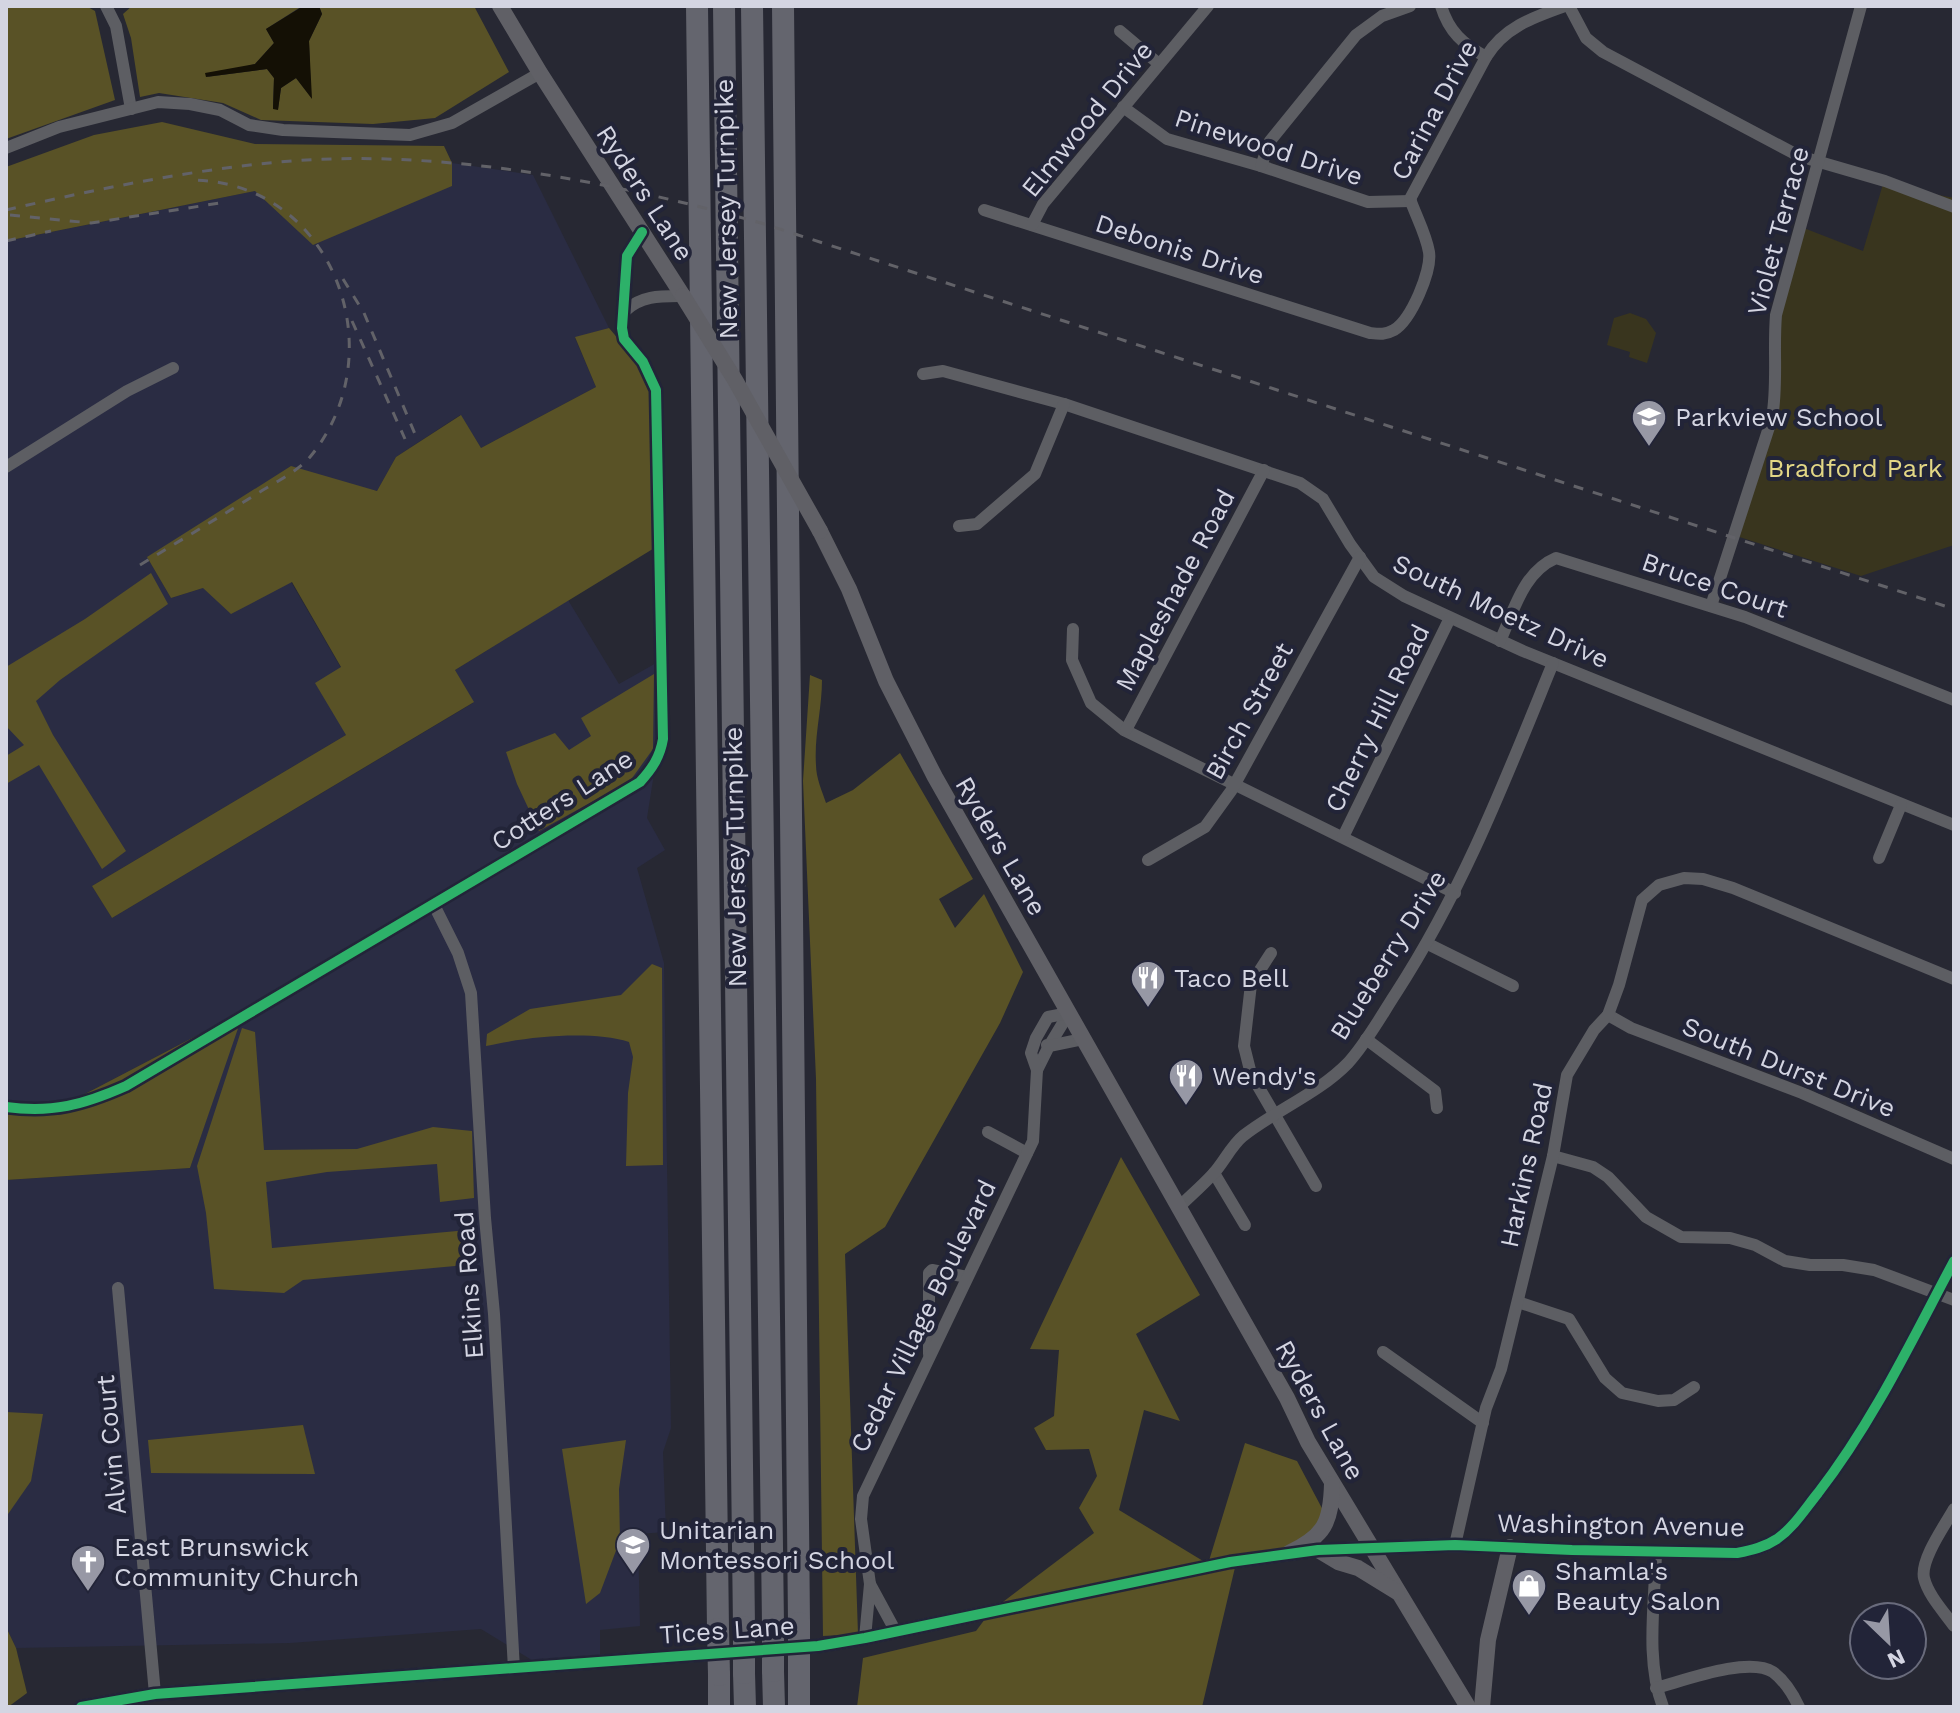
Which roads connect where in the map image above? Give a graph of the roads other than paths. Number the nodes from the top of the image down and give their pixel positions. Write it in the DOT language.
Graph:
graph roads {
  1 [pos="106,6"];
  2 [pos="500,6"];
  3 [pos="697,6"];
  4 [pos="724,6"];
  5 [pos="752,6"];
  6 [pos="783,6"];
  7 [pos="1208,6"];
  8 [pos="1410,6"];
  9 [pos="1441,6"];
  10 [pos="1567,6"];
  11 [pos="1861,6"];
  12 [pos="1120,31"];
  13 [pos="1486,57"];
  14 [pos="1159,64"];
  15 [pos="540,73"];
  16 [pos="1123,107"];
  17 [pos="131,109"];
  18 [pos="6,148"];
  19 [pos="1819,162"];
  20 [pos="1261,166"];
  21 [pos="1411,201"];
  22 [pos="1954,207"];
  23 [pos="984,210"];
  24 [pos="1032,225"];
  25 [pos="642,232"];
  26 [pos="683,296"];
  27 [pos="625,311"];
  28 [pos="1364,331"];
  29 [pos="173,368"];
  30 [pos="923,374"];
  31 [pos="1064,404"];
  32 [pos="6,467"];
  33 [pos="1264,470"];
  34 [pos="959,526"];
  35 [pos="1360,557"];
  36 [pos="1711,606"];
  37 [pos="1450,618"];
  38 [pos="1073,629"];
  39 [pos="1500,641"];
  40 [pos="1553,663"];
  41 [pos="1954,700"];
  42 [pos="1126,730"];
  43 [pos="1235,784"];
  44 [pos="1901,805"];
  45 [pos="1954,825"];
  46 [pos="1343,837"];
  47 [pos="1879,858"];
  48 [pos="1148,860"];
  49 [pos="1455,893"];
  50 [pos="434,905"];
  51 [pos="1428,944"];
  52 [pos="1271,953"];
  53 [pos="1954,979"];
  54 [pos="1513,986"];
  55 [pos="1069,1013"];
  56 [pos="1608,1015"];
  57 [pos="1036,1038"];
  58 [pos="1083,1039"];
  59 [pos="1366,1039"];
  60 [pos="1049,1046"];
  61 [pos="1037,1070"];
  62 [pos="6,1107"];
  63 [pos="1437,1108"];
  64 [pos="1273,1114"];
  65 [pos="988,1132"];
  66 [pos="1027,1153"];
  67 [pos="1553,1156"];
  68 [pos="1954,1159"];
  69 [pos="1214,1173"];
  70 [pos="1316,1186"];
  71 [pos="1178,1208"];
  72 [pos="1245,1225"];
  73 [pos="1954,1261"];
  74 [pos="967,1277"];
  75 [pos="118,1288"];
  76 [pos="1938,1292"];
  77 [pos="1954,1300"];
  78 [pos="1518,1302"];
  79 [pos="1383,1352"];
  80 [pos="929,1355"];
  81 [pos="1694,1387"];
  82 [pos="1483,1423"];
  83 [pos="1332,1482"];
  84 [pos="1954,1509"];
  85 [pos="1455,1545"];
  86 [pos="1370,1547"];
  87 [pos="1510,1547"];
  88 [pos="1318,1550"];
  89 [pos="1656,1552"];
  90 [pos="1289,1553"];
  91 [pos="870,1584"];
  92 [pos="1400,1593"];
  93 [pos="1954,1626"];
  94 [pos="896,1632"];
  95 [pos="865,1638"];
  96 [pos="514,1669"];
  97 [pos="1656,1688"];
  98 [pos="155,1694"];
  99 [pos="81,1707"];
  100 [pos="719,1707"];
  101 [pos="745,1707"];
  102 [pos="774,1707"];
  103 [pos="799,1707"];
  104 [pos="1468,1707"];
  105 [pos="1482,1707"];
  106 [pos="1663,1707"];
  107 [pos="1799,1707"];
  1 -- 17 [label="street"];
  2 -- 15 [label="main road, Ryders Lane"];
  3 -- 100 [label="highway, New Jersey Turnpike, bridge"];
  4 -- 101 [label="highway, New Jersey Turnpike, bridge"];
  5 -- 102 [label="highway, New Jersey Turnpike, bridge"];
  6 -- 103 [label="highway, bridge"];
  7 -- 14 [label="street, Elmwood Drive"];
  8 -- 20 [label="street"];
  9 -- 13 [label="street"];
  10 -- 13 [label="street, Carina Drive"];
  10 -- 19 [label="street"];
  11 -- 19 [label="street, Violet Terrace"];
  12 -- 14 [label="street"];
  13 -- 21 [label="street, Carina Drive"];
  14 -- 16 [label="street, Elmwood Drive"];
  15 -- 17 [label="street"];
  15 -- 25 [label="main road, Ryders Lane"];
  16 -- 20 [label="street, Pinewood Drive"];
  16 -- 24 [label="street, Elmwood Drive"];
  17 -- 18 [label="street"];
  19 -- 22 [label="street"];
  19 -- 36 [label="street, Violet Terrace"];
  20 -- 21 [label="street, Pinewood Drive"];
  21 -- 28 [label="street, Carina Drive"];
  23 -- 24 [label="street, Debonis Drive"];
  24 -- 28 [label="street, Debonis Drive"];
  25 -- 26 [label="main road, Ryders Lane"];
  25 -- 27 [label="street, Cotters Lane"];
  26 -- 27 [label="street"];
  26 -- 55 [label="main road, Ryders Lane, bridge"];
  27 -- 50 [label="street, Cotters Lane"];
  29 -- 32 [label="street"];
  30 -- 31 [label="street, South Moetz Drive"];
  31 -- 33 [label="street, South Moetz Drive"];
  31 -- 34 [label="street"];
  33 -- 35 [label="street, South Moetz Drive"];
  33 -- 42 [label="street, Mapleshade Road"];
  35 -- 37 [label="street, South Moetz Drive"];
  35 -- 43 [label="street, Birch Street"];
  36 -- 39 [label="street, Bruce Court"];
  36 -- 41 [label="street, Bruce Court"];
  37 -- 39 [label="street, South Moetz Drive"];
  37 -- 46 [label="street, Cherry Hill Road"];
  38 -- 42 [label="street"];
  39 -- 40 [label="street, South Moetz Drive"];
  40 -- 44 [label="street, South Moetz Drive"];
  40 -- 49 [label="street, Blueberry Drive"];
  42 -- 43 [label="street"];
  43 -- 46 [label="street"];
  43 -- 48 [label="street, Birch Street"];
  44 -- 45 [label="street, South Moetz Drive"];
  44 -- 47 [label="street"];
  46 -- 49 [label="street"];
  49 -- 51 [label="street, Blueberry Drive"];
  50 -- 62 [label="street, Cotters Lane"];
  50 -- 96 [label="street, Elkins Road"];
  51 -- 54 [label="street"];
  51 -- 59 [label="street, Blueberry Drive"];
  52 -- 64 [label="street"];
  53 -- 56 [label="street, Harkins Road"];
  55 -- 57 [label="street"];
  55 -- 58 [label="main road, Ryders Lane"];
  55 -- 60 [label="street, Cedar Village Boulevard"];
  56 -- 67 [label="street, Harkins Road"];
  56 -- 68 [label="street, South Durst Drive"];
  57 -- 60 [label="street"];
  57 -- 61 [label="street, Cedar Village Boulevard"];
  58 -- 60 [label="street"];
  58 -- 71 [label="main road, Ryders Lane"];
  59 -- 63 [label="street"];
  59 -- 64 [label="street, Blueberry Drive"];
  60 -- 61 [label="street, Cedar Village Boulevard"];
  61 -- 66 [label="street, Cedar Village Boulevard"];
  64 -- 69 [label="street, Blueberry Drive"];
  64 -- 70 [label="street"];
  65 -- 66 [label="street"];
  66 -- 74 [label="street, Cedar Village Boulevard"];
  67 -- 76 [label="street"];
  67 -- 78 [label="street, Harkins Road"];
  69 -- 71 [label="street, Blueberry Drive"];
  69 -- 72 [label="street"];
  71 -- 83 [label="main road, Ryders Lane"];
  73 -- 76 [label="street, Washington Avenue"];
  74 -- 80 [label="street, Cedar Village Boulevard"];
  74 -- 80 [label="street"];
  75 -- 98 [label="street, Alvin Court"];
  76 -- 77 [label="street"];
  76 -- 89 [label="street, Washington Avenue"];
  78 -- 81 [label="street"];
  78 -- 82 [label="street, Harkins Road"];
  79 -- 82 [label="street"];
  80 -- 91 [label="street, Cedar Village Boulevard"];
  82 -- 85 [label="street, Harkins Road"];
  83 -- 86 [label="main road, Ryders Lane"];
  83 -- 90 [label="main road"];
  84 -- 93 [label="street"];
  85 -- 86 [label="street, Washington Avenue"];
  85 -- 87 [label="street, Washington Avenue"];
  86 -- 88 [label="street, Tices Lane"];
  86 -- 92 [label="main road, Ryders Lane"];
  87 -- 89 [label="street, Washington Avenue"];
  87 -- 105 [label="main road"];
  88 -- 90 [label="street, Tices Lane"];
  88 -- 92 [label="main road"];
  89 -- 97 [label="street"];
  90 -- 94 [label="street, Tices Lane"];
  91 -- 94 [label="street, Cedar Village Boulevard"];
  91 -- 95 [label="street, Cedar Village Boulevard"];
  92 -- 104 [label="main road, Ryders Lane"];
  94 -- 95 [label="street, Tices Lane"];
  95 -- 96 [label="street, Tices Lane"];
  96 -- 98 [label="street, Tices Lane"];
  97 -- 106 [label="street"];
  97 -- 107 [label="street"];
  98 -- 99 [label="street, Tices Lane"];
}
